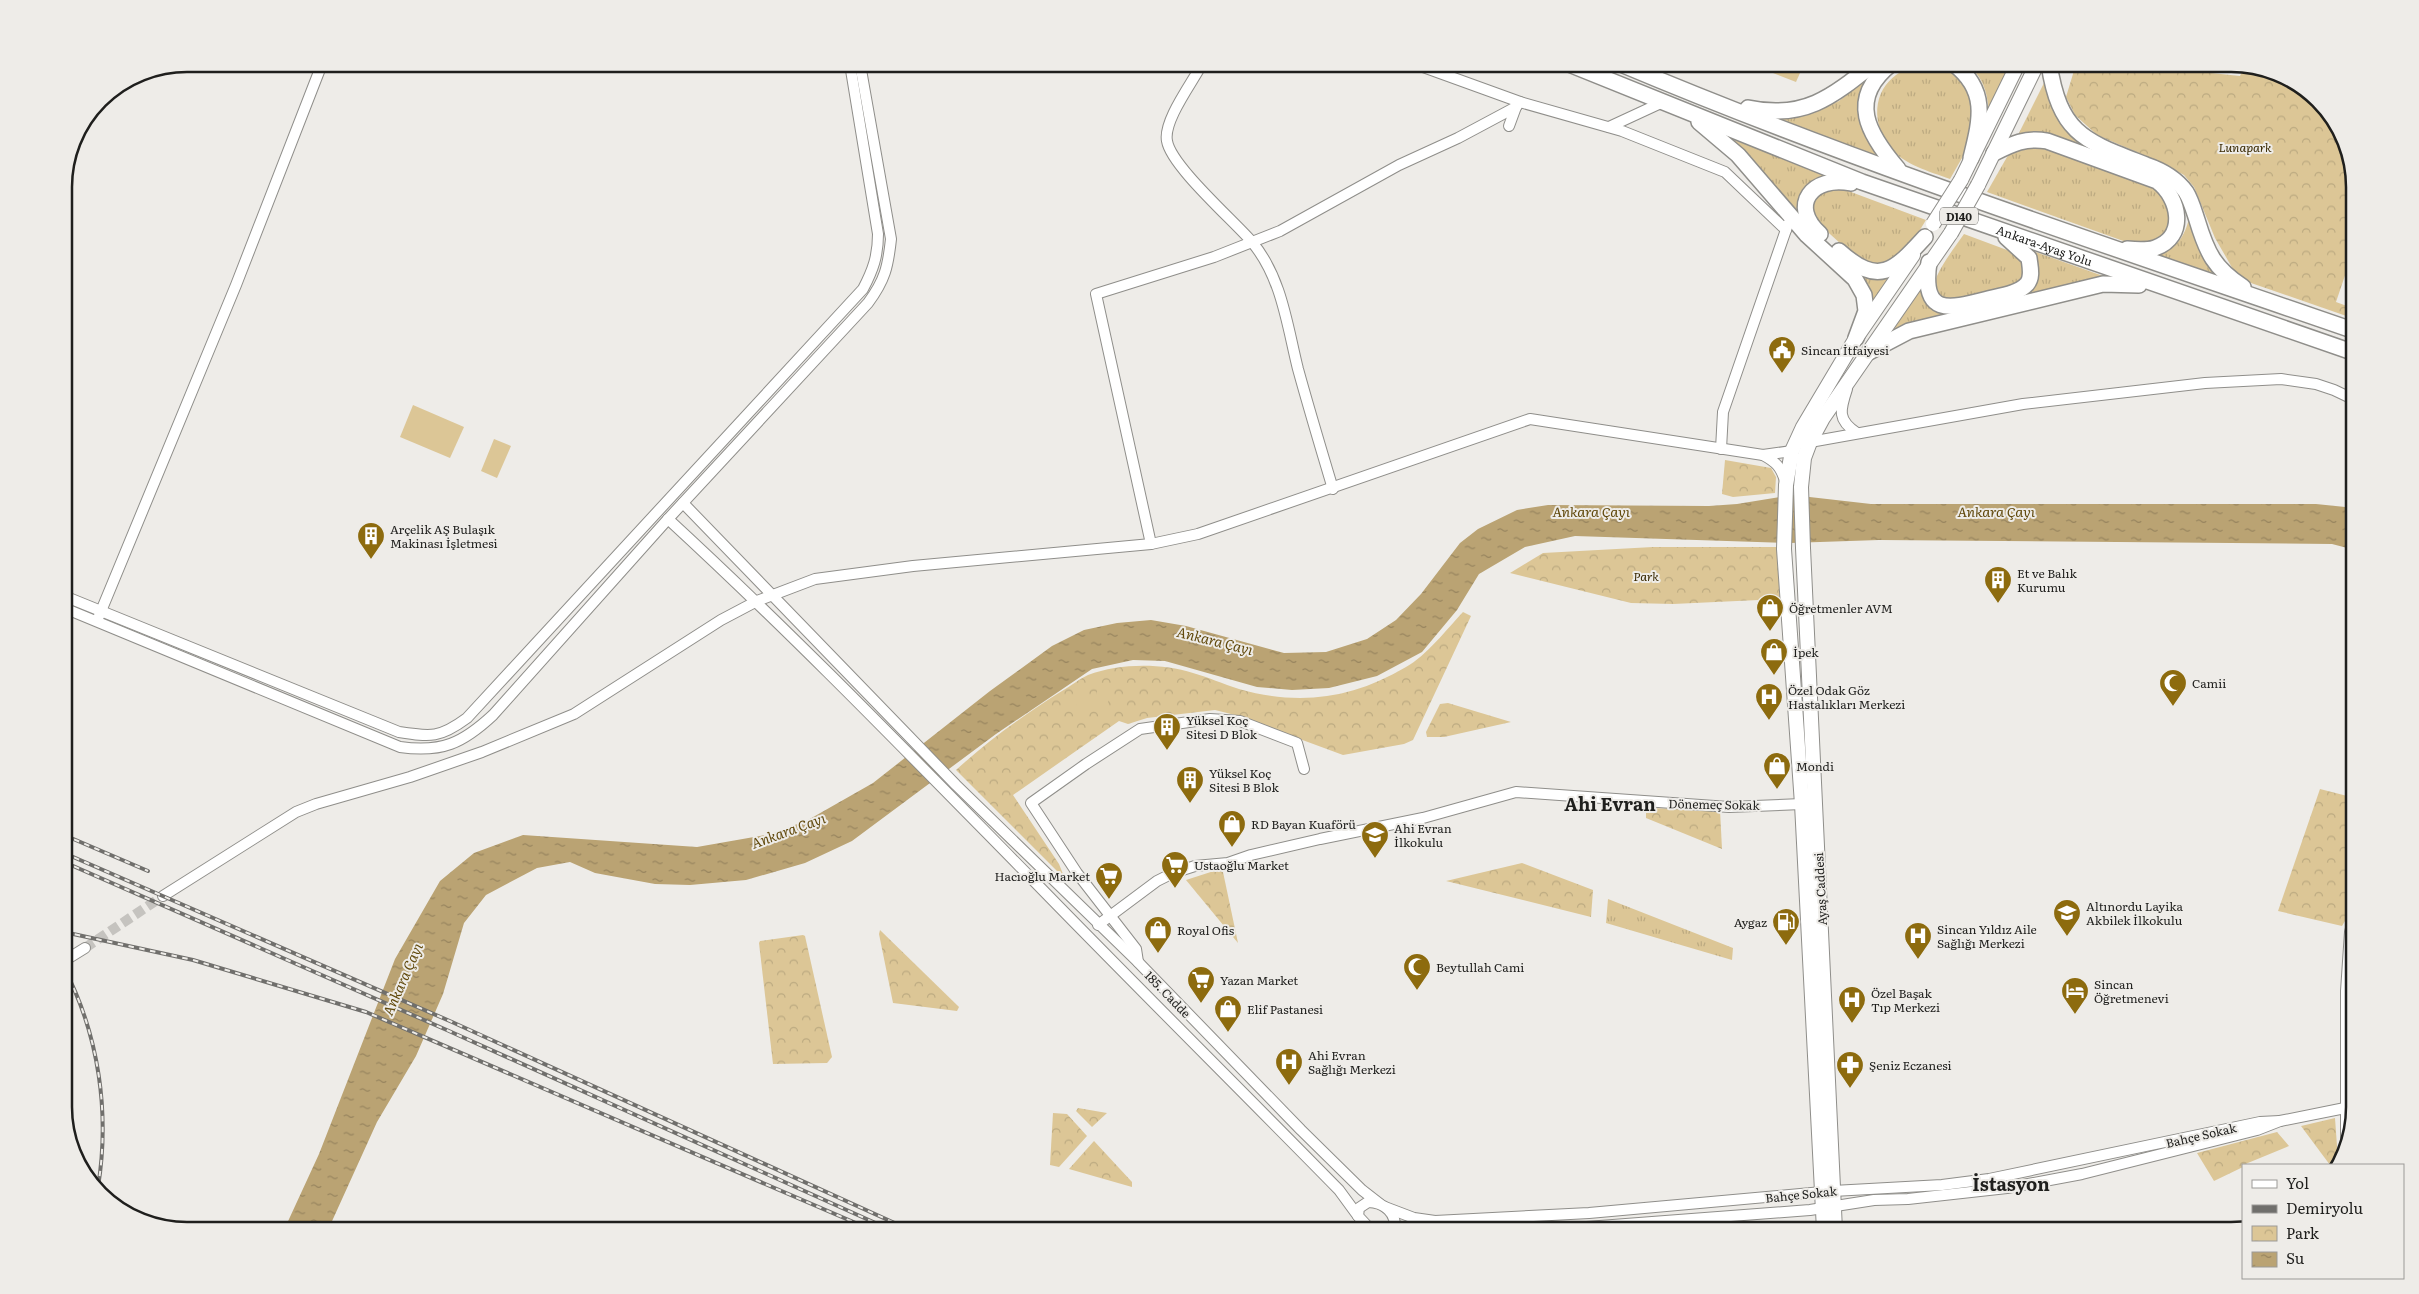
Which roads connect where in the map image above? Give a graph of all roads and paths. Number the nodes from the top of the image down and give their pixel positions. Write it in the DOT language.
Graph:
graph roads {
  1 [pos="319,72"];
  2 [pos="851,72"];
  3 [pos="861,72"];
  4 [pos="1197,72"];
  5 [pos="1436,72"];
  6 [pos="1589,72"];
  7 [pos="1641,72"];
  8 [pos="1863,72"];
  9 [pos="1881,72"];
  10 [pos="1962,72"];
  11 [pos="2014,72"];
  12 [pos="2033,72"];
  13 [pos="2051,72"];
  14 [pos="1702,98"];
  15 [pos="1663,102"];
  16 [pos="1518,104"];
  17 [pos="1688,113"];
  18 [pos="1509,126"];
  19 [pos="1609,127"];
  20 [pos="1994,153"];
  21 [pos="1971,158"];
  22 [pos="1899,170"];
  23 [pos="1888,191"];
  24 [pos="1788,223"];
  25 [pos="1990,227"];
  26 [pos="1929,230"];
  27 [pos="1252,243"];
  28 [pos="2100,245"];
  29 [pos="1929,262"];
  30 [pos="2166,289"];
  31 [pos="2259,297"];
  32 [pos="2346,328"];
  33 [pos="1856,338"];
  34 [pos="2346,350"];
  35 [pos="1869,352"];
  36 [pos="1854,373"];
  37 [pos="2346,396"];
  38 [pos="1858,433"];
  39 [pos="1810,442"];
  40 [pos="1721,449"];
  41 [pos="1792,451"];
  42 [pos="1763,455"];
  43 [pos="1786,485"];
  44 [pos="1333,489"];
  45 [pos="683,503"];
  46 [pos="668,519"];
  47 [pos="1151,544"];
  48 [pos="774,595"];
  49 [pos="73,601"];
  50 [pos="757,601"];
  51 [pos="73,610"];
  52 [pos="99,616"];
  53 [pos="1304,770"];
  54 [pos="952,788"];
  55 [pos="1802,804"];
  56 [pos="163,896"];
  57 [pos="1109,916"];
  58 [pos="1098,924"];
  59 [pos="85,948"];
  60 [pos="73,955"];
  61 [pos="1138,962"];
  62 [pos="2346,991"];
  63 [pos="2345,1108"];
  64 [pos="2280,1121"];
  65 [pos="2345,1125"];
  66 [pos="1828,1192"];
  67 [pos="1383,1206"];
  68 [pos="1829,1208"];
  69 [pos="1358,1216"];
  70 [pos="1363,1222"];
  71 [pos="1394,1222"];
  72 [pos="1650,1222"];
  73 [pos="1826,1222"];
  74 [pos="1833,1222"];
  1 -- 52 [label="street"];
  2 -- 52 [label="street"];
  3 -- 45 [label="street"];
  4 -- 27 [label="street"];
  5 -- 16 [label="street"];
  6 -- 15 [label="highway, Ankara-Ayaş Yolu / D140"];
  7 -- 14 [label="highway, Ankara-Ayaş Yolu / D140"];
  8 -- 14 [label="highway"];
  9 -- 22 [label="highway"];
  10 -- 21 [label="highway"];
  11 -- 21 [label="main road, Ayaş Caddesi"];
  12 -- 20 [label="main road, Ayaş Caddesi"];
  13 -- 31 [label="highway"];
  14 -- 22 [label="highway, Ankara-Ayaş Yolu / D140"];
  15 -- 17 [label="highway, Ankara-Ayaş Yolu / D140"];
  15 -- 19 [label="street"];
  16 -- 18 [label="street"];
  16 -- 19 [label="street"];
  16 -- 27 [label="street"];
  17 -- 23 [label="highway, Ankara-Ayaş Yolu / D140"];
  17 -- 24 [label="highway"];
  19 -- 24 [label="street"];
  20 -- 28 [label="highway"];
  20 -- 29 [label="main road, Ayaş Caddesi, bridge"];
  21 -- 26 [label="main road, Ayaş Caddesi, bridge"];
  22 -- 28 [label="highway, Ankara-Ayaş Yolu / D140"];
  23 -- 25 [label="highway, Ankara-Ayaş Yolu / D140"];
  23 -- 26 [label="highway"];
  24 -- 33 [label="highway"];
  24 -- 40 [label="street"];
  25 -- 29 [label="highway"];
  25 -- 30 [label="highway, Ankara-Ayaş Yolu / D140"];
  26 -- 33 [label="main road, Ayaş Caddesi"];
  27 -- 44 [label="street"];
  27 -- 47 [label="street"];
  28 -- 31 [label="highway, Ankara-Ayaş Yolu / D140"];
  29 -- 35 [label="main road, Ayaş Caddesi"];
  30 -- 34 [label="highway, Ankara-Ayaş Yolu / D140"];
  30 -- 35 [label="highway"];
  31 -- 32 [label="highway, Ankara-Ayaş Yolu / D140"];
  33 -- 41 [label="main road, Ayaş Caddesi"];
  35 -- 36 [label="main road, Ayaş Caddesi"];
  36 -- 38 [label="street"];
  36 -- 39 [label="main road, Ayaş Caddesi"];
  37 -- 38 [label="street"];
  38 -- 39 [label="street"];
  39 -- 66 [label="main road, Ayaş Caddesi"];
  40 -- 42 [label="street"];
  40 -- 44 [label="street"];
  41 -- 42 [label="street"];
  41 -- 43 [label="main road, Ayaş Caddesi"];
  42 -- 43 [label="street"];
  43 -- 55 [label="main road, Ayaş Caddesi"];
  44 -- 47 [label="street"];
  45 -- 46 [label="street"];
  45 -- 48 [label="street"];
  46 -- 50 [label="street"];
  46 -- 52 [label="street"];
  47 -- 48 [label="street"];
  48 -- 50 [label="street"];
  48 -- 54 [label="street"];
  49 -- 52 [label="street"];
  50 -- 54 [label="street"];
  50 -- 56 [label="street"];
  51 -- 52 [label="street"];
  53 -- 57 [label="street"];
  54 -- 58 [label="street, 185. Cadde"];
  54 -- 69 [label="street, 185. Cadde"];
  55 -- 57 [label="street, Dönemeç Sokak"];
  55 -- 66 [label="main road, Ayaş Caddesi"];
  57 -- 58 [label="street, Dönemeç Sokak"];
  57 -- 61 [label="street"];
  58 -- 61 [label="street, 185. Cadde"];
  59 -- 60 [label="street"];
  61 -- 67 [label="street, 185. Cadde"];
  62 -- 63 [label="street"];
  63 -- 64 [label="street"];
  63 -- 65 [label="street"];
  64 -- 66 [label="street, Bahçe Sokak"];
  64 -- 68 [label="street, Bahçe Sokak"];
  66 -- 67 [label="street, Bahçe Sokak"];
  66 -- 68 [label="main road, Ayaş Caddesi"];
  67 -- 69 [label="street"];
  67 -- 71 [label="street"];
  68 -- 72 [label="street, Bahçe Sokak"];
  68 -- 73 [label="main road, Ayaş Caddesi"];
  68 -- 74 [label="main road, Ayaş Caddesi"];
  69 -- 70 [label="street, 185. Cadde"];
}
